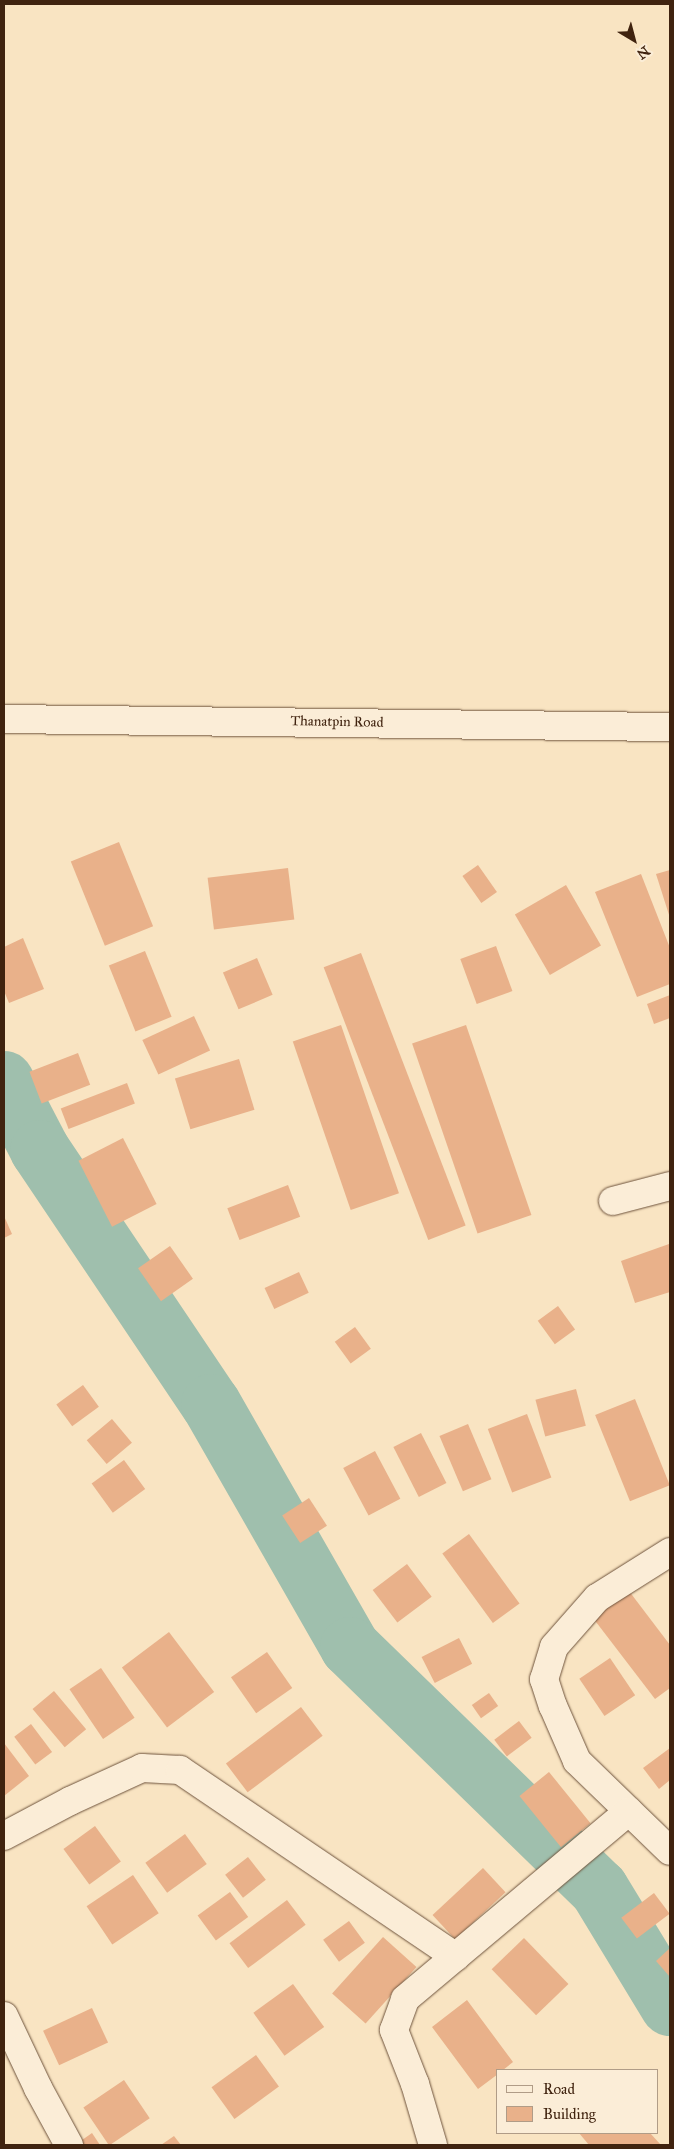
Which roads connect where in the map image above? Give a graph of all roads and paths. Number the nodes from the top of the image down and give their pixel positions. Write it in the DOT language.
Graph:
graph roads {
  1 [pos="4,719"];
  2 [pos="670,727"];
  3 [pos="670,1186"];
  4 [pos="613,1201"];
  5 [pos="670,1552"];
  6 [pos="629,1811"];
  7 [pos="4,1836"];
  8 [pos="670,1851"];
  9 [pos="456,1957"];
  10 [pos="4,2016"];
  11 [pos="69,2145"];
  12 [pos="433,2145"];
  1 -- 2 [label="street, Thanatpin Road"];
  3 -- 4 [label="street"];
  5 -- 6 [label="street"];
  6 -- 8 [label="street"];
  6 -- 9 [label="street"];
  7 -- 9 [label="street"];
  9 -- 12 [label="street"];
  10 -- 11 [label="street"];
}
